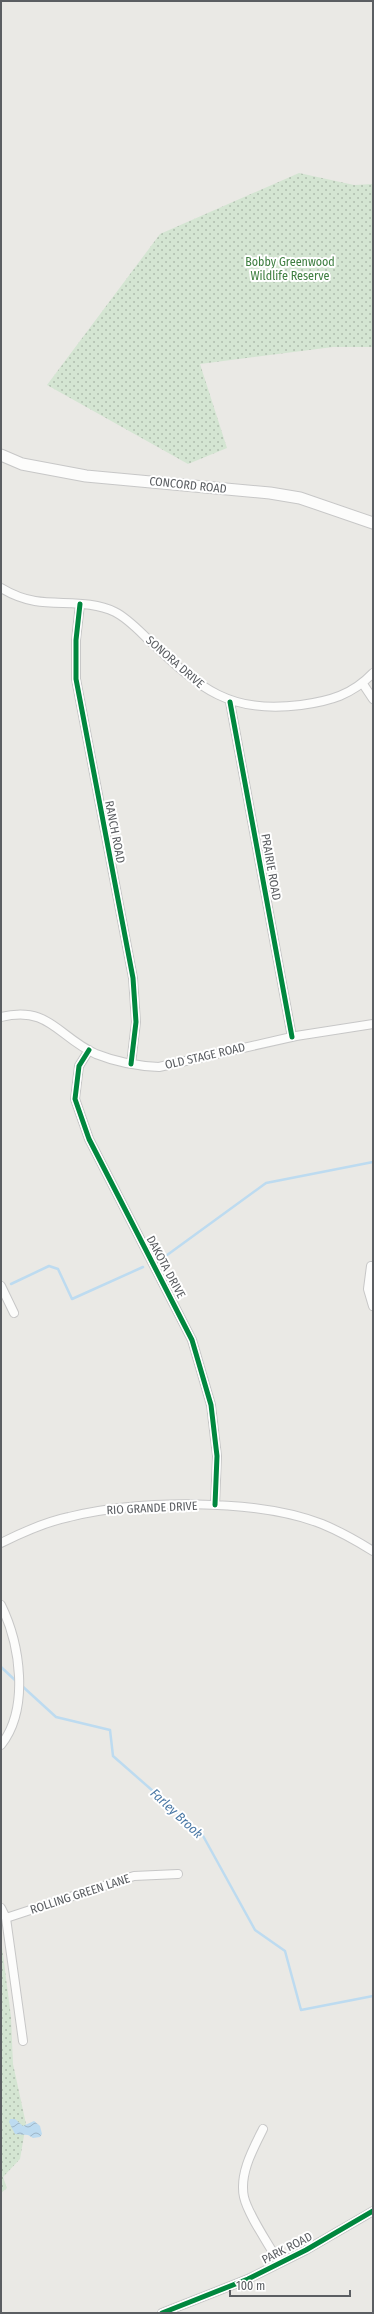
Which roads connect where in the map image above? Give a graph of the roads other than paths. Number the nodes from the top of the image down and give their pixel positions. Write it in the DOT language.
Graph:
graph roads {
  1 [pos="1,455"];
  2 [pos="373,523"];
  3 [pos="1,588"];
  4 [pos="80,604"];
  5 [pos="373,673"];
  6 [pos="363,684"];
  7 [pos="373,699"];
  8 [pos="230,702"];
  9 [pos="1,1016"];
  10 [pos="373,1024"];
  11 [pos="292,1037"];
  12 [pos="89,1050"];
  13 [pos="131,1064"];
  14 [pos="371,1266"];
  15 [pos="1,1286"];
  16 [pos="373,1306"];
  17 [pos="14,1313"];
  18 [pos="215,1505"];
  19 [pos="1,1543"];
  20 [pos="373,1551"];
  21 [pos="1,1605"];
  22 [pos="1,1745"];
  23 [pos="178,1874"];
  24 [pos="1,1908"];
  25 [pos="6,1918"];
  26 [pos="23,2041"];
  27 [pos="263,2129"];
  28 [pos="373,2212"];
  29 [pos="279,2263"];
  30 [pos="162,2313"];
  1 -- 2 [label="main road, CONCORD ROAD"];
  3 -- 4 [label="street, SONORA DRIVE"];
  4 -- 8 [label="street, SONORA DRIVE"];
  4 -- 13 [label="street, RANCH ROAD"];
  5 -- 6 [label="street, SONORA DRIVE"];
  6 -- 7 [label="street"];
  6 -- 8 [label="street, SONORA DRIVE"];
  8 -- 11 [label="street, PRAIRIE ROAD"];
  9 -- 12 [label="street, OLD STAGE ROAD"];
  10 -- 11 [label="street, OLD STAGE ROAD"];
  11 -- 13 [label="street, OLD STAGE ROAD"];
  12 -- 13 [label="street, OLD STAGE ROAD"];
  12 -- 18 [label="street, DAKOTA DRIVE"];
  14 -- 16 [label="street"];
  15 -- 17 [label="street"];
  18 -- 19 [label="street, RIO GRANDE DRIVE"];
  18 -- 20 [label="street, RIO GRANDE DRIVE"];
  21 -- 22 [label="street"];
  23 -- 25 [label="street, ROLLING GREEN LANE"];
  24 -- 25 [label="street"];
  25 -- 26 [label="street"];
  27 -- 29 [label="street"];
  28 -- 29 [label="street, PARK ROAD"];
  29 -- 30 [label="street, PARK ROAD"];
}
